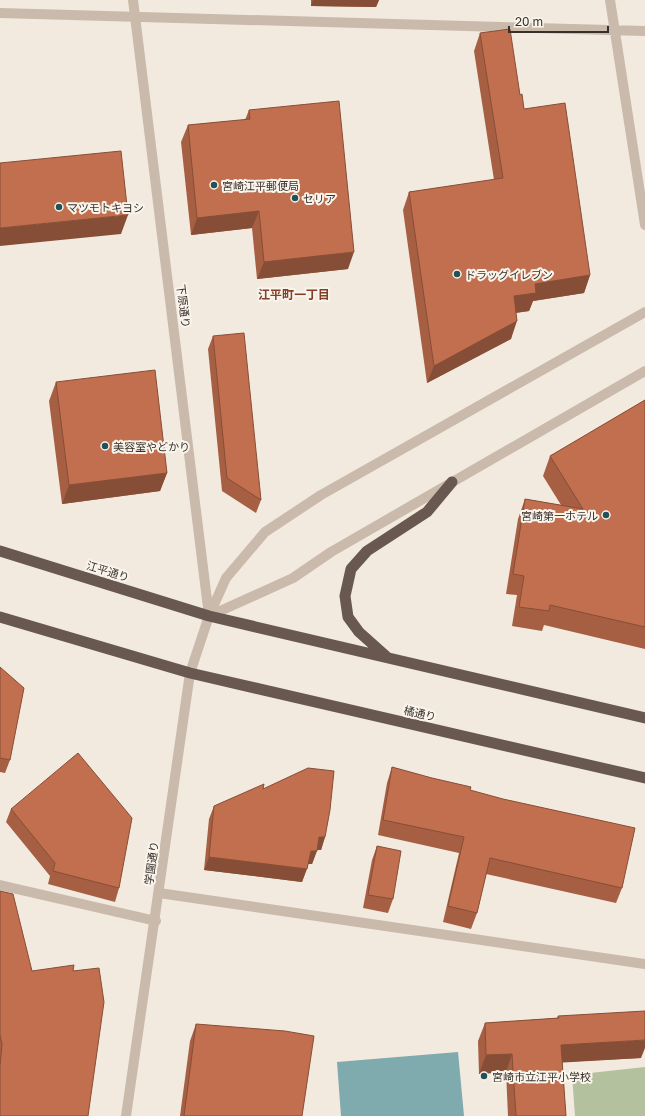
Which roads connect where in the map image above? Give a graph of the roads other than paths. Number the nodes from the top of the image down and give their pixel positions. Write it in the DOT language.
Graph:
graph roads {
  1 [pos="133,0"];
  2 [pos="610,0"];
  3 [pos="0,13"];
  4 [pos="135,16"];
  5 [pos="614,30"];
  6 [pos="645,31"];
  7 [pos="645,225"];
  8 [pos="645,312"];
  9 [pos="645,371"];
  10 [pos="452,482"];
  11 [pos="0,551"];
  12 [pos="209,616"];
  13 [pos="0,617"];
  14 [pos="389,658"];
  15 [pos="190,673"];
  16 [pos="645,718"];
  17 [pos="645,778"];
  18 [pos="0,885"];
  19 [pos="159,894"];
  20 [pos="156,921"];
  21 [pos="645,964"];
  22 [pos="126,1116"];
  1 -- 4 [label="street, 下原通り"];
  2 -- 5 [label="street"];
  3 -- 4 [label="street"];
  4 -- 5 [label="street"];
  4 -- 12 [label="street, 下原通り"];
  5 -- 6 [label="street"];
  5 -- 7 [label="street"];
  8 -- 12 [label="street, 学園通り"];
  9 -- 10 [label="street"];
  10 -- 12 [label="street"];
  10 -- 14 [label="highway"];
  11 -- 12 [label="highway, 江平通り"];
  12 -- 14 [label="highway"];
  12 -- 15 [label="street, 学園通り"];
  13 -- 15 [label="highway"];
  14 -- 16 [label="highway"];
  15 -- 17 [label="highway, 橘通り"];
  15 -- 19 [label="street, 学園通り"];
  18 -- 20 [label="street"];
  19 -- 20 [label="street, 学園通り"];
  19 -- 21 [label="street"];
  20 -- 22 [label="street, 学園通り"];
}
